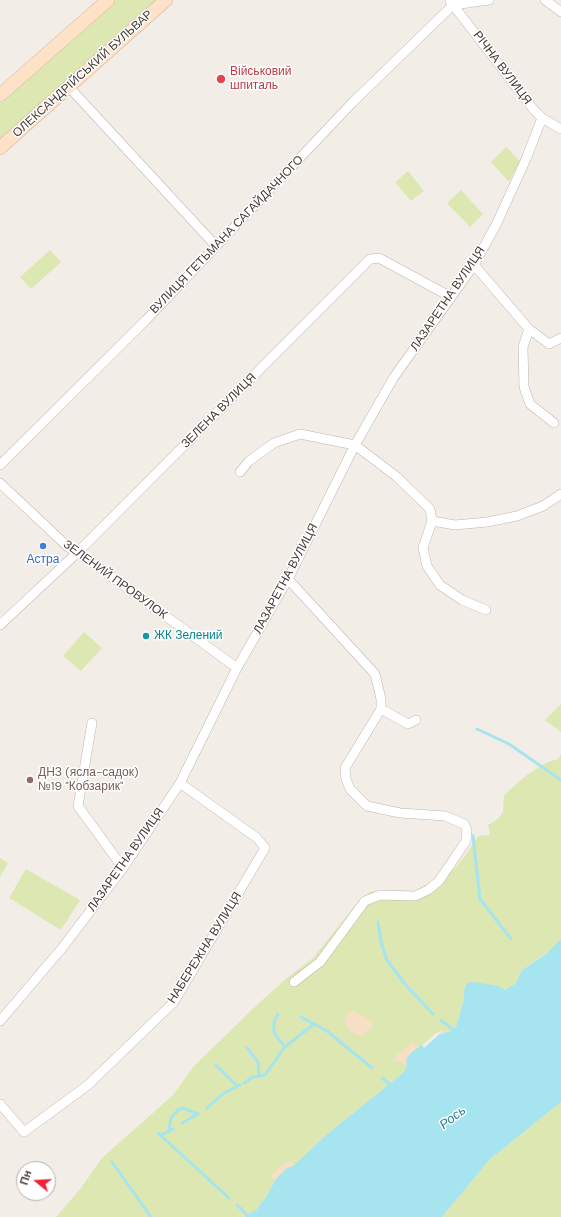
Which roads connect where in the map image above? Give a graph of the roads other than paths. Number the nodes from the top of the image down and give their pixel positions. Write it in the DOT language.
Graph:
graph roads {
  1 [pos="108,0"];
  2 [pos="166,0"];
  3 [pos="489,0"];
  4 [pos="545,0"];
  5 [pos="451,2"];
  6 [pos="561,12"];
  7 [pos="68,86"];
  8 [pos="0,95"];
  9 [pos="542,118"];
  10 [pos="561,128"];
  11 [pos="0,148"];
  12 [pos="216,246"];
  13 [pos="474,265"];
  14 [pos="451,297"];
  15 [pos="528,329"];
  16 [pos="561,338"];
  17 [pos="554,423"];
  18 [pos="355,445"];
  19 [pos="0,465"];
  20 [pos="240,472"];
  21 [pos="0,483"];
  22 [pos="561,494"];
  23 [pos="432,521"];
  24 [pos="77,553"];
  25 [pos="288,579"];
  26 [pos="486,610"];
  27 [pos="0,625"];
  28 [pos="237,668"];
  29 [pos="380,709"];
  30 [pos="416,720"];
  31 [pos="92,722"];
  32 [pos="180,783"];
  33 [pos="123,868"];
  34 [pos="294,982"];
  35 [pos="0,1021"];
  36 [pos="0,1104"];
  1 -- 8 [label="main road"];
  2 -- 7 [label="main road, ОЛЕКСАНДРІЙСЬКИЙ БУЛЬВАР"];
  3 -- 5 [label="street"];
  4 -- 6 [label="street"];
  5 -- 9 [label="street, РІЧНА ВУЛИЦЯ"];
  5 -- 12 [label="street, ВУЛИЦЯ ГЕТЬМАНА САГАЙДАЧНОГО"];
  7 -- 11 [label="main road, ОЛЕКСАНДРІЙСЬКИЙ БУЛЬВАР"];
  7 -- 12 [label="street"];
  9 -- 10 [label="street, РІЧНА ВУЛИЦЯ"];
  9 -- 13 [label="street, ЛАЗАРЕТНА ВУЛИЦЯ"];
  12 -- 19 [label="street, ВУЛИЦЯ ГЕТЬМАНА САГАЙДАЧНОГО"];
  13 -- 14 [label="street, ЛАЗАРЕТНА ВУЛИЦЯ"];
  13 -- 15 [label="street"];
  14 -- 18 [label="street, ЛАЗАРЕТНА ВУЛИЦЯ"];
  14 -- 24 [label="street, ЗЕЛЕНА ВУЛИЦЯ"];
  15 -- 16 [label="street"];
  15 -- 17 [label="street"];
  18 -- 20 [label="street"];
  18 -- 23 [label="street"];
  18 -- 25 [label="street, ЛАЗАРЕТНА ВУЛИЦЯ"];
  21 -- 24 [label="street, ЗЕЛЕНИЙ ПРОВУЛОК"];
  22 -- 23 [label="street"];
  23 -- 26 [label="street"];
  24 -- 27 [label="street, ЗЕЛЕНА ВУЛИЦЯ"];
  24 -- 28 [label="street, ЗЕЛЕНИЙ ПРОВУЛОК"];
  25 -- 28 [label="street, ЛАЗАРЕТНА ВУЛИЦЯ"];
  25 -- 29 [label="street"];
  28 -- 32 [label="street, ЛАЗАРЕТНА ВУЛИЦЯ"];
  29 -- 30 [label="street"];
  29 -- 34 [label="street"];
  31 -- 33 [label="street"];
  32 -- 33 [label="street, ЛАЗАРЕТНА ВУЛИЦЯ"];
  32 -- 36 [label="street, НАБЕРЕЖНА ВУЛИЦЯ"];
  33 -- 35 [label="street, ЛАЗАРЕТНА ВУЛИЦЯ"];
}
